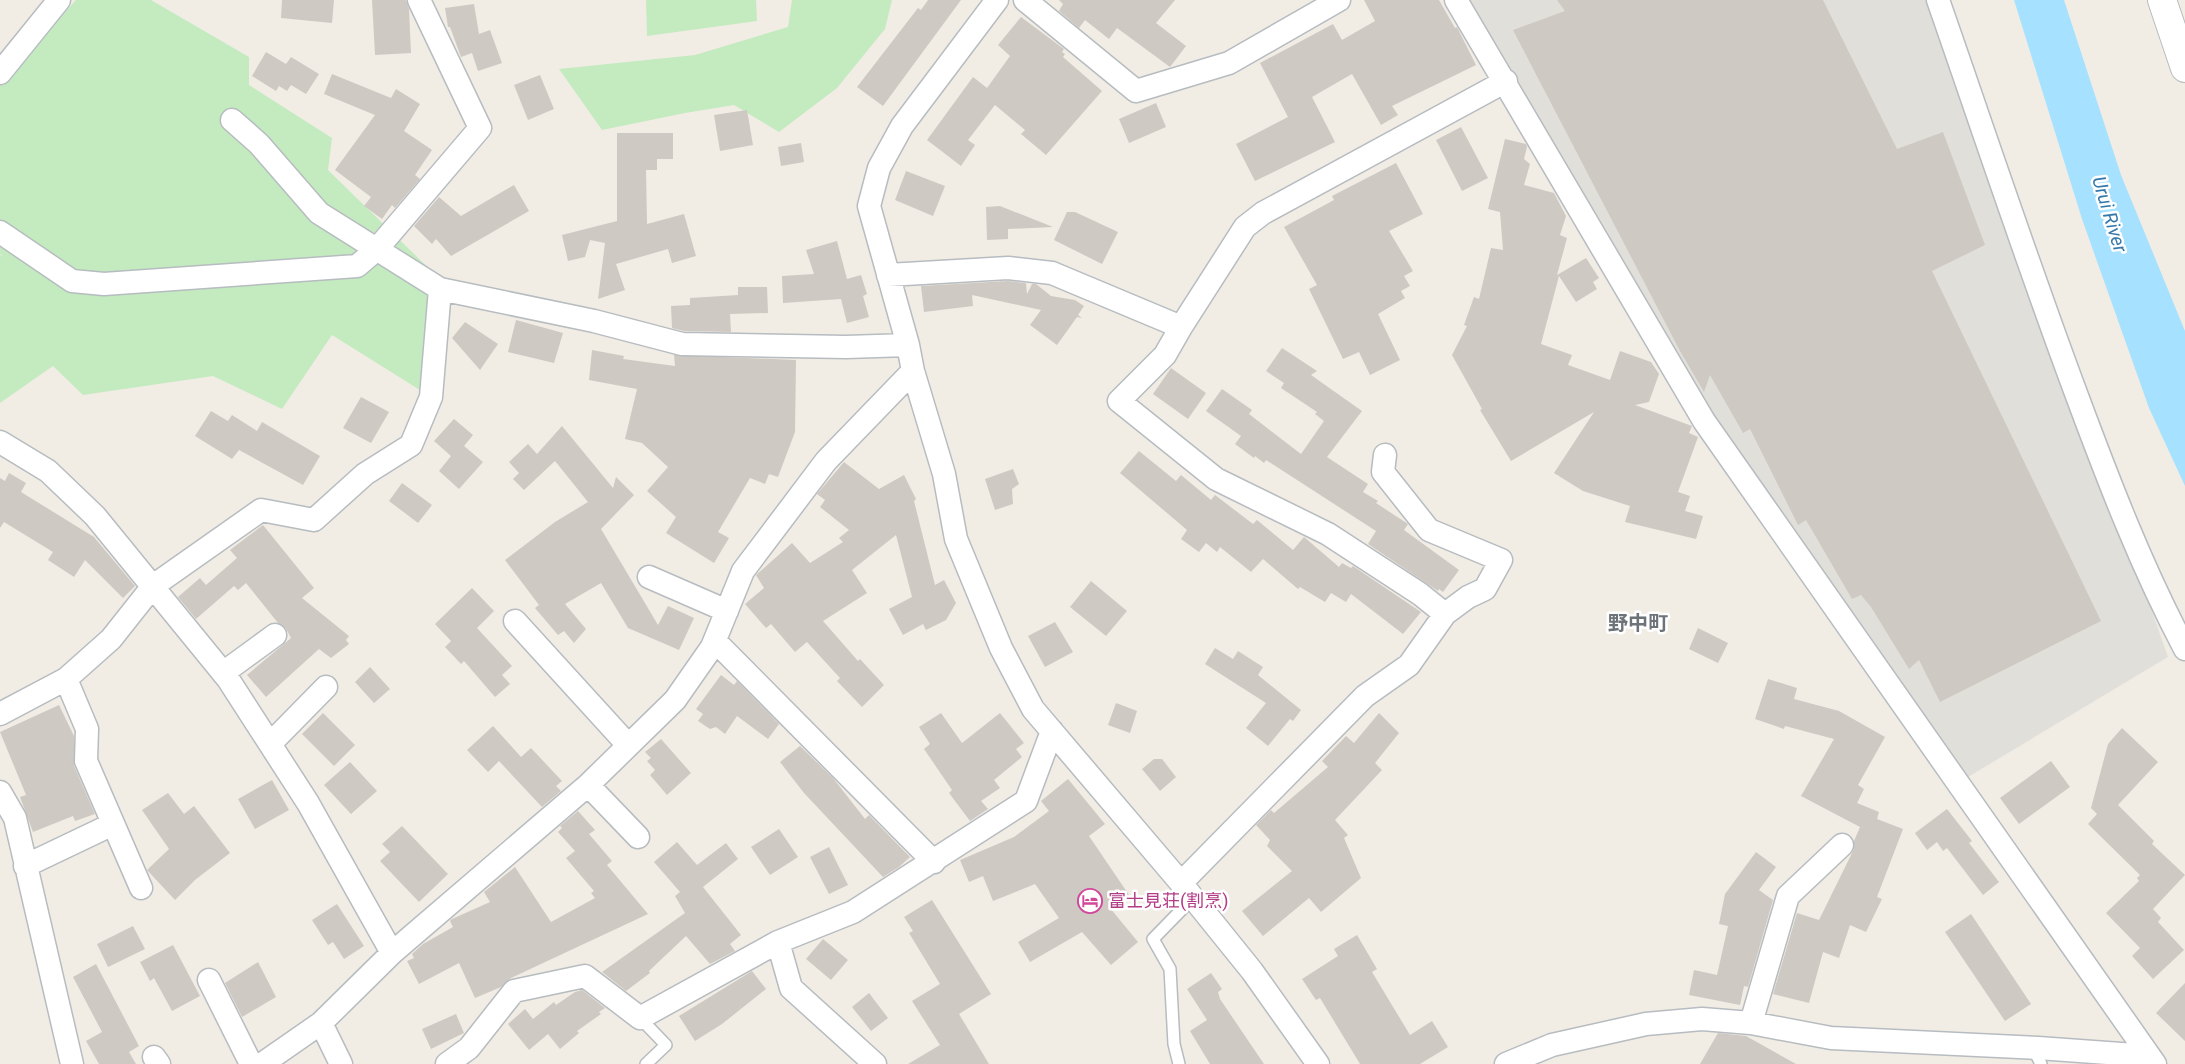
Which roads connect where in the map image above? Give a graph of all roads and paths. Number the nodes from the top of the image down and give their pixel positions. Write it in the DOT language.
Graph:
graph roads {
  1 [pos="59,0"];
  2 [pos="419,0"];
  3 [pos="998,0"];
  4 [pos="1026,0"];
  5 [pos="1339,0"];
  6 [pos="1456,0"];
  7 [pos="1938,0"];
  8 [pos="2162,0"];
  9 [pos="2185,68"];
  10 [pos="0,73"];
  11 [pos="1506,81"];
  12 [pos="232,120"];
  13 [pos="0,232"];
  14 [pos="376,249"];
  15 [pos="888,275"];
  16 [pos="440,289"];
  17 [pos="1181,327"];
  18 [pos="908,345"];
  19 [pos="913,371"];
  20 [pos="0,442"];
  21 [pos="1385,455"];
  22 [pos="649,577"];
  23 [pos="153,586"];
  24 [pos="727,611"];
  25 [pos="1445,614"];
  26 [pos="515,621"];
  27 [pos="275,635"];
  28 [pos="715,641"];
  29 [pos="2185,649"];
  30 [pos="223,673"];
  31 [pos="66,679"];
  32 [pos="326,687"];
  33 [pos="0,714"];
  34 [pos="1052,731"];
  35 [pos="270,744"];
  36 [pos="628,745"];
  37 [pos="588,785"];
  38 [pos="0,792"];
  39 [pos="113,824"];
  40 [pos="638,837"];
  41 [pos="1842,845"];
  42 [pos="934,862"];
  43 [pos="26,866"];
  44 [pos="141,888"];
  45 [pos="1187,891"];
  46 [pos="778,942"];
  47 [pos="392,953"];
  48 [pos="209,980"];
  49 [pos="640,1018"];
  50 [pos="321,1023"];
  51 [pos="1751,1023"];
  52 [pos="2037,1056"];
  53 [pos="2152,1060"];
  54 [pos="72,1064"];
  55 [pos="250,1064"];
  56 [pos="262,1064"];
  57 [pos="341,1064"];
  58 [pos="447,1064"];
  59 [pos="646,1064"];
  60 [pos="875,1064"];
  61 [pos="1179,1064"];
  62 [pos="1318,1064"];
  63 [pos="1506,1064"];
  1 -- 10 [label="street"];
  2 -- 14 [label="street"];
  3 -- 15 [label="street"];
  4 -- 5 [label="street"];
  6 -- 11 [label="street"];
  7 -- 29 [label="street"];
  8 -- 9 [label="street"];
  11 -- 17 [label="street"];
  11 -- 53 [label="street"];
  12 -- 14 [label="street"];
  13 -- 14 [label="street"];
  14 -- 16 [label="street"];
  15 -- 17 [label="street"];
  15 -- 18 [label="street"];
  16 -- 18 [label="street"];
  16 -- 23 [label="street"];
  17 -- 25 [label="street"];
  18 -- 19 [label="street"];
  19 -- 24 [label="street"];
  19 -- 34 [label="street"];
  20 -- 23 [label="street"];
  21 -- 25 [label="street"];
  22 -- 24 [label="street"];
  23 -- 30 [label="street"];
  23 -- 31 [label="street"];
  24 -- 28 [label="street"];
  25 -- 45 [label="street"];
  26 -- 36 [label="street"];
  27 -- 30 [label="street"];
  28 -- 36 [label="street"];
  28 -- 42 [label="street"];
  30 -- 35 [label="street"];
  31 -- 33 [label="street"];
  31 -- 39 [label="street"];
  32 -- 35 [label="street"];
  34 -- 42 [label="street"];
  34 -- 45 [label="street"];
  35 -- 47 [label="street"];
  36 -- 37 [label="street"];
  37 -- 40 [label="street"];
  37 -- 47 [label="street"];
  38 -- 43 [label="street"];
  39 -- 43 [label="street"];
  39 -- 44 [label="street"];
  41 -- 51 [label="street"];
  42 -- 46 [label="street"];
  43 -- 54 [label="street"];
  45 -- 61 [label="lane"];
  45 -- 62 [label="street"];
  46 -- 49 [label="street"];
  46 -- 60 [label="street"];
  47 -- 50 [label="street"];
  48 -- 55 [label="street"];
  49 -- 58 [label="street"];
  49 -- 59 [label="lane"];
  50 -- 56 [label="street"];
  50 -- 57 [label="street"];
  51 -- 52 [label="street"];
  51 -- 63 [label="street"];
  52 -- 53 [label="street"];
}
